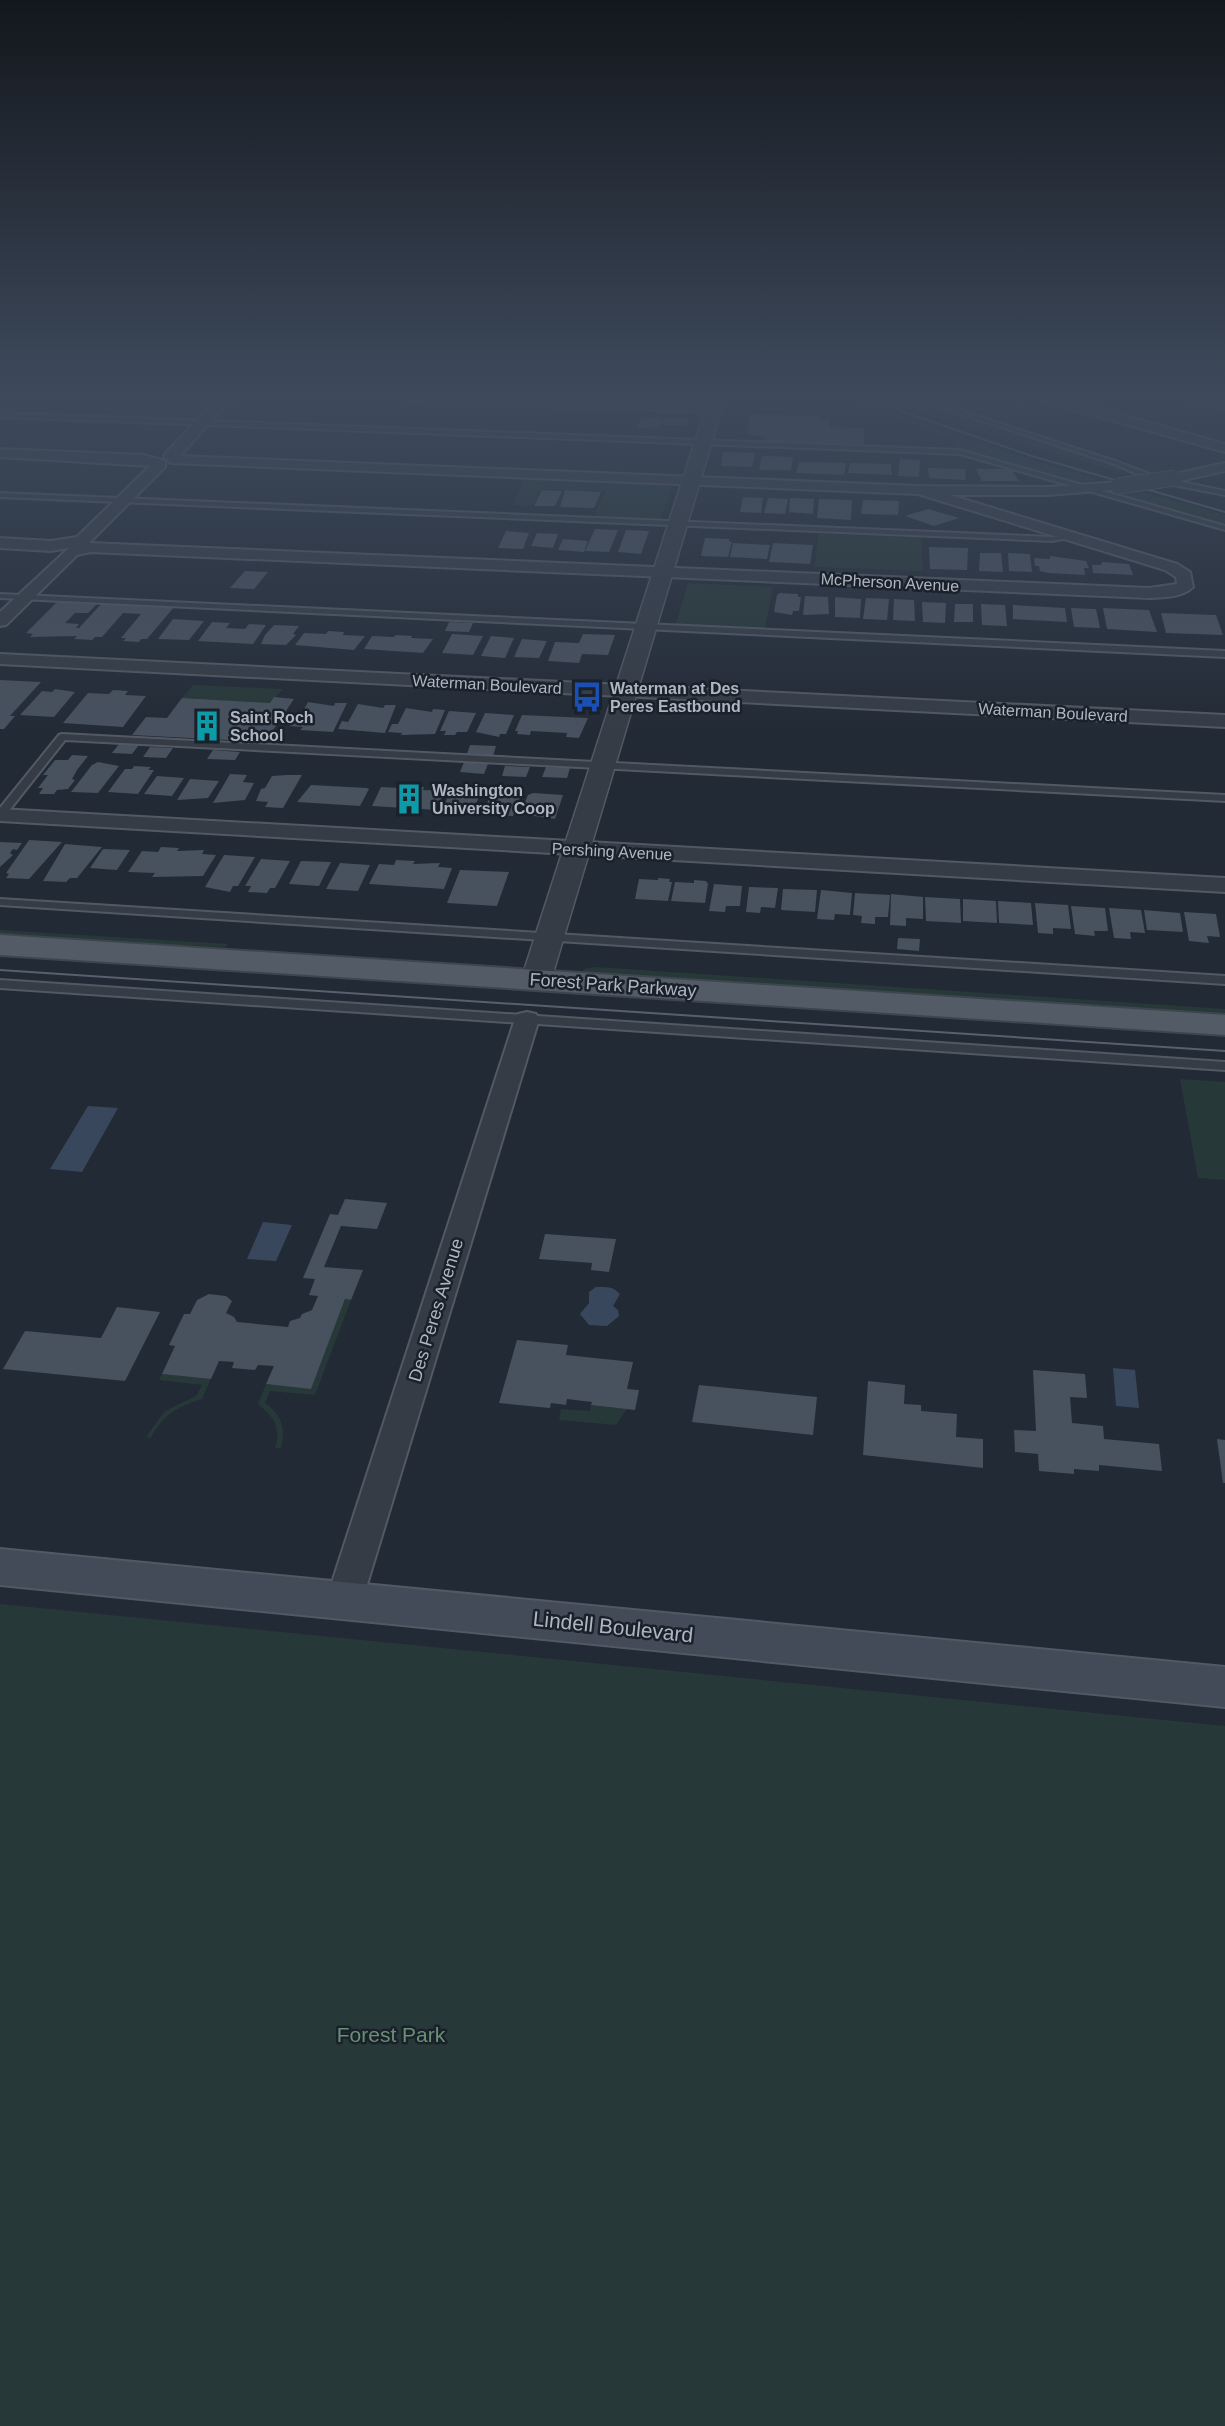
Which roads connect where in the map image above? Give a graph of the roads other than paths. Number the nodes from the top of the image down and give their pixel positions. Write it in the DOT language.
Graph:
graph roads {
  1 [pos="112,511"];
  2 [pos="382,511"];
  3 [pos="682,511"];
  4 [pos="988,511"];
  5 [pos="1166,511"];
  6 [pos="678,524"];
  7 [pos="1225,528"];
  8 [pos="1071,537"];
  9 [pos="0,543"];
  10 [pos="663,572"];
  11 [pos="0,596"];
  12 [pos="25,597"];
  13 [pos="0,621"];
  14 [pos="646,626"];
  15 [pos="1225,654"];
  16 [pos="0,659"];
  17 [pos="626,691"];
  18 [pos="1225,721"];
  19 [pos="602,766"];
  20 [pos="1225,798"];
  21 [pos="0,815"];
  22 [pos="576,849"];
  23 [pos="1225,885"];
  24 [pos="0,902"];
  25 [pos="0,922"];
  26 [pos="0,945"];
  27 [pos="543,958"];
  28 [pos="1225,980"];
  29 [pos="0,984"];
  30 [pos="1225,1001"];
  31 [pos="527,1019"];
  32 [pos="1225,1025"];
  33 [pos="1225,1066"];
  34 [pos="0,1567"];
  35 [pos="344,1601"];
  36 [pos="1225,1687"];
  1 -- 9 [label="street"];
  2 -- 6 [label="lane"];
  3 -- 6 [label="street"];
  4 -- 8 [label="street"];
  5 -- 7 [label="lane"];
  6 -- 8 [label="lane"];
  6 -- 10 [label="street"];
  8 -- 10 [label="street, McPherson Avenue"];
  10 -- 12 [label="street, McPherson Avenue"];
  10 -- 14 [label="street"];
  11 -- 12 [label="lane"];
  12 -- 13 [label="street"];
  12 -- 14 [label="lane"];
  14 -- 15 [label="lane"];
  14 -- 17 [label="street"];
  16 -- 17 [label="street, Waterman Boulevard"];
  17 -- 18 [label="street, Waterman Boulevard"];
  17 -- 19 [label="street"];
  19 -- 20 [label="lane"];
  19 -- 21 [label="lane"];
  19 -- 22 [label="street"];
  21 -- 22 [label="street, Pershing Avenue"];
  22 -- 23 [label="street, Pershing Avenue"];
  22 -- 27 [label="street"];
  24 -- 27 [label="lane"];
  25 -- 27 [label="main road, Forest Park Parkway"];
  26 -- 27 [label="main road, Forest Park Parkway"];
  27 -- 28 [label="lane"];
  27 -- 30 [label="main road, Forest Park Parkway"];
  27 -- 32 [label="main road, Forest Park Parkway"];
  29 -- 31 [label="lane"];
  31 -- 33 [label="lane"];
  31 -- 35 [label="street, Des Peres Avenue"];
  34 -- 35 [label="main road, Lindell Boulevard"];
  35 -- 36 [label="main road, Lindell Boulevard"];
}
